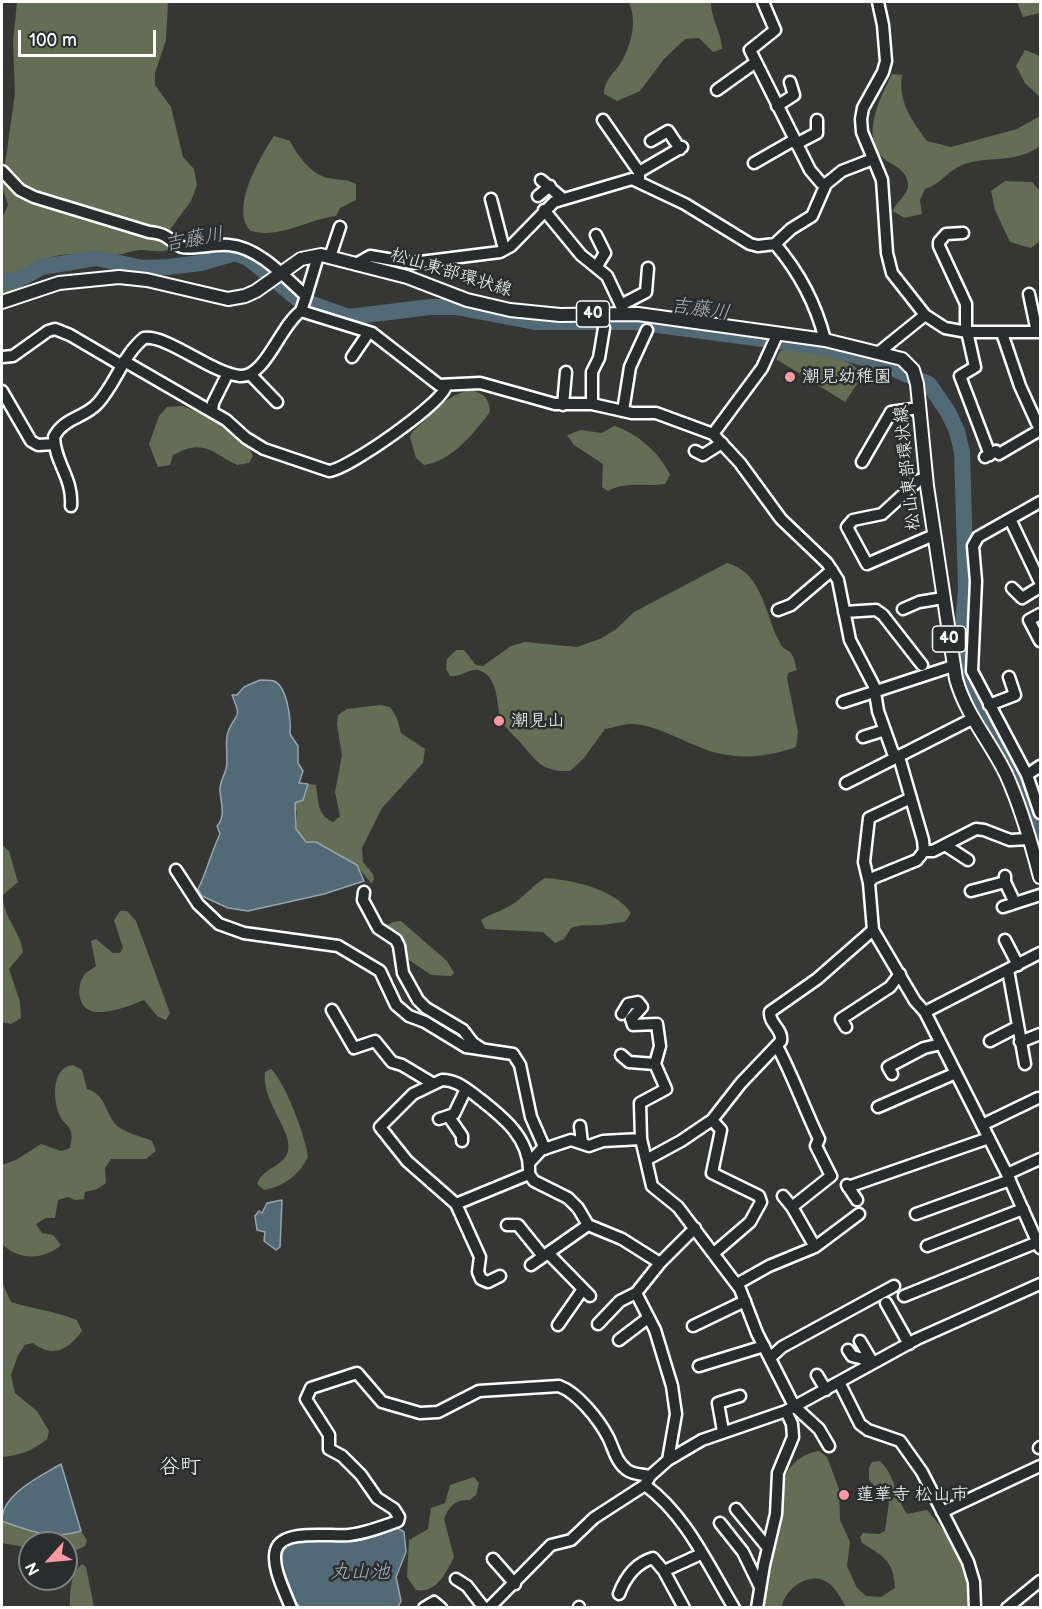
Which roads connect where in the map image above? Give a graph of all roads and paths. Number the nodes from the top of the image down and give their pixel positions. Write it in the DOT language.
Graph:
graph roads {
  1 [pos="763,2"];
  2 [pos="878,2"];
  3 [pos="756,62"];
  4 [pos="728,66"];
  5 [pos="736,75"];
  6 [pos="790,82"];
  7 [pos="717,90"];
  8 [pos="777,106"];
  9 [pos="603,120"];
  10 [pos="817,120"];
  11 [pos="651,141"];
  12 [pos="795,142"];
  13 [pos="873,159"];
  14 [pos="754,163"];
  15 [pos="2,171"];
  16 [pos="639,176"];
  17 [pos="826,184"];
  18 [pos="538,196"];
  19 [pos="562,198"];
  20 [pos="491,199"];
  21 [pos="544,210"];
  22 [pos="340,227"];
  23 [pos="963,233"];
  24 [pos="596,235"];
  25 [pos="775,244"];
  26 [pos="504,249"];
  27 [pos="324,256"];
  28 [pos="356,264"];
  29 [pos="597,266"];
  30 [pos="648,268"];
  31 [pos="275,275"];
  32 [pos="1029,294"];
  33 [pos="2,302"];
  34 [pos="303,303"];
  35 [pos="623,310"];
  36 [pos="925,315"];
  37 [pos="604,328"];
  38 [pos="647,330"];
  39 [pos="369,332"];
  40 [pos="967,332"];
  41 [pos="1039,332"];
  42 [pos="1002,333"];
  43 [pos="775,340"];
  44 [pos="825,340"];
  45 [pos="878,353"];
  46 [pos="2,357"];
  47 [pos="352,357"];
  48 [pos="123,363"];
  49 [pos="566,372"];
  50 [pos="228,373"];
  51 [pos="251,375"];
  52 [pos="446,386"];
  53 [pos="2,391"];
  54 [pos="277,402"];
  55 [pos="592,404"];
  56 [pos="563,405"];
  57 [pos="919,408"];
  58 [pos="623,411"];
  59 [pos="212,412"];
  60 [pos="1041,430"];
  61 [pos="713,434"];
  62 [pos="722,443"];
  63 [pos="54,444"];
  64 [pos="695,451"];
  65 [pos="866,461"];
  66 [pos="926,478"];
  67 [pos="1041,502"];
  68 [pos="71,506"];
  69 [pos="1010,519"];
  70 [pos="934,536"];
  71 [pos="832,570"];
  72 [pos="1041,582"];
  73 [pos="1041,587"];
  74 [pos="1012,588"];
  75 [pos="943,598"];
  76 [pos="903,609"];
  77 [pos="778,610"];
  78 [pos="844,612"];
  79 [pos="1041,614"];
  80 [pos="1041,641"];
  81 [pos="922,665"];
  82 [pos="953,666"];
  83 [pos="1009,677"];
  84 [pos="875,692"];
  85 [pos="843,702"];
  86 [pos="989,705"];
  87 [pos="972,719"];
  88 [pos="885,730"];
  89 [pos="863,737"];
  90 [pos="899,757"];
  91 [pos="1041,766"];
  92 [pos="1027,775"];
  93 [pos="846,783"];
  94 [pos="911,798"];
  95 [pos="1040,812"];
  96 [pos="1029,839"];
  97 [pos="945,845"];
  98 [pos="924,851"];
  99 [pos="968,860"];
  100 [pos="177,870"];
  101 [pos="1041,877"];
  102 [pos="869,883"];
  103 [pos="971,891"];
  104 [pos="364,892"];
  105 [pos="1041,895"];
  106 [pos="1015,903"];
  107 [pos="1003,907"];
  108 [pos="873,930"];
  109 [pos="1005,939"];
  110 [pos="1041,953"];
  111 [pos="1013,968"];
  112 [pos="900,974"];
  113 [pos="332,1010"];
  114 [pos="925,1012"];
  115 [pos="622,1014"];
  116 [pos="846,1027"];
  117 [pos="1017,1027"];
  118 [pos="1041,1034"];
  119 [pos="990,1041"];
  120 [pos="1020,1042"];
  121 [pos="941,1044"];
  122 [pos="777,1046"];
  123 [pos="483,1049"];
  124 [pos="621,1054"];
  125 [pos="655,1064"];
  126 [pos="1025,1064"];
  127 [pos="956,1073"];
  128 [pos="892,1074"];
  129 [pos="432,1083"];
  130 [pos="466,1089"];
  131 [pos="1038,1098"];
  132 [pos="878,1106"];
  133 [pos="712,1120"];
  134 [pos="982,1125"];
  135 [pos="580,1126"];
  136 [pos="989,1138"];
  137 [pos="641,1139"];
  138 [pos="462,1141"];
  139 [pos="582,1143"];
  140 [pos="545,1149"];
  141 [pos="1041,1159"];
  142 [pos="646,1160"];
  143 [pos="530,1162"];
  144 [pos="529,1174"];
  145 [pos="1009,1177"];
  146 [pos="783,1196"];
  147 [pos="857,1200"];
  148 [pos="456,1204"];
  149 [pos="792,1207"];
  150 [pos="1023,1209"];
  151 [pos="859,1214"];
  152 [pos="916,1214"];
  153 [pos="507,1224"];
  154 [pos="588,1225"];
  155 [pos="695,1228"];
  156 [pos="1038,1240"];
  157 [pos="927,1246"];
  158 [pos="815,1247"];
  159 [pos="714,1253"];
  160 [pos="546,1255"];
  161 [pos="660,1263"];
  162 [pos="531,1265"];
  163 [pos="500,1276"];
  164 [pos="737,1284"];
  165 [pos="1041,1284"];
  166 [pos="894,1286"];
  167 [pos="636,1293"];
  168 [pos="904,1296"];
  169 [pos="745,1301"];
  170 [pos="886,1303"];
  171 [pos="648,1318"];
  172 [pos="598,1324"];
  173 [pos="558,1325"];
  174 [pos="693,1326"];
  175 [pos="619,1340"];
  176 [pos="860,1341"];
  177 [pos="909,1344"];
  178 [pos="764,1346"];
  179 [pos="848,1350"];
  180 [pos="770,1358"];
  181 [pos="870,1364"];
  182 [pos="699,1366"];
  183 [pos="818,1375"];
  184 [pos="839,1382"];
  185 [pos="826,1390"];
  186 [pos="740,1396"];
  187 [pos="790,1409"];
  188 [pos="723,1431"];
  189 [pos="828,1446"];
  190 [pos="668,1460"];
  191 [pos="1041,1466"];
  192 [pos="648,1480"];
  193 [pos="736,1509"];
  194 [pos="942,1512"];
  195 [pos="720,1523"];
  196 [pos="768,1548"];
  197 [pos="701,1554"];
  198 [pos="493,1559"];
  199 [pos="664,1571"];
  200 [pos="456,1579"];
  201 [pos="1041,1581"];
  202 [pos="514,1584"];
  203 [pos="760,1587"];
  204 [pos="619,1594"];
  205 [pos="1011,1607"];
  206 [pos="291,1608"];
  207 [pos="424,1608"];
  208 [pos="441,1608"];
  209 [pos="484,1608"];
  210 [pos="489,1608"];
  211 [pos="684,1608"];
  212 [pos="734,1608"];
  213 [pos="757,1608"];
  214 [pos="975,1608"];
  1 -- 3 [label="street"];
  2 -- 13 [label="street"];
  3 -- 5 [label="street"];
  3 -- 8 [label="street"];
  4 -- 5 [label="street"];
  5 -- 7 [label="street"];
  6 -- 8 [label="street"];
  8 -- 12 [label="street"];
  9 -- 16 [label="street"];
  10 -- 12 [label="street"];
  11 -- 16 [label="street"];
  12 -- 14 [label="street"];
  12 -- 17 [label="street"];
  13 -- 17 [label="street"];
  13 -- 36 [label="street"];
  15 -- 31 [label="street"];
  16 -- 19 [label="street"];
  16 -- 25 [label="street"];
  17 -- 25 [label="street"];
  18 -- 19 [label="street"];
  19 -- 21 [label="street"];
  20 -- 26 [label="street"];
  21 -- 26 [label="street"];
  21 -- 29 [label="street"];
  22 -- 27 [label="street"];
  23 -- 40 [label="street"];
  24 -- 29 [label="street"];
  25 -- 44 [label="street"];
  26 -- 28 [label="street"];
  27 -- 28 [label="main road, 松山東部環状線 / 40"];
  27 -- 31 [label="main road"];
  27 -- 34 [label="street"];
  28 -- 35 [label="main road, 松山東部環状線 / 40"];
  29 -- 35 [label="street"];
  30 -- 35 [label="street"];
  31 -- 33 [label="main road"];
  31 -- 34 [label="street"];
  32 -- 41 [label="street"];
  34 -- 39 [label="street"];
  34 -- 51 [label="street"];
  35 -- 43 [label="main road, 松山東部環状線 / 40"];
  36 -- 40 [label="street"];
  36 -- 45 [label="street"];
  37 -- 55 [label="street"];
  38 -- 58 [label="street"];
  39 -- 47 [label="street"];
  39 -- 52 [label="street"];
  40 -- 42 [label="street"];
  40 -- 60 [label="street"];
  41 -- 42 [label="street"];
  42 -- 60 [label="street"];
  43 -- 44 [label="main road, 松山東部環状線 / 40"];
  43 -- 61 [label="street"];
  44 -- 45 [label="main road, 松山東部環状線 / 40"];
  45 -- 57 [label="main road, 松山東部環状線 / 40"];
  46 -- 48 [label="street"];
  48 -- 50 [label="street"];
  48 -- 59 [label="street"];
  48 -- 63 [label="street"];
  49 -- 56 [label="street"];
  50 -- 51 [label="street"];
  50 -- 59 [label="street"];
  51 -- 54 [label="street"];
  52 -- 56 [label="street"];
  52 -- 59 [label="street"];
  53 -- 63 [label="street"];
  55 -- 56 [label="street"];
  55 -- 58 [label="street"];
  57 -- 65 [label="street"];
  57 -- 66 [label="main road, 松山東部環状線 / 40"];
  58 -- 61 [label="street"];
  61 -- 62 [label="street"];
  62 -- 64 [label="street"];
  62 -- 71 [label="street"];
  63 -- 68 [label="street"];
  66 -- 70 [label="main road, 松山東部環状線 / 40"];
  66 -- 70 [label="street"];
  67 -- 69 [label="street"];
  69 -- 72 [label="street"];
  69 -- 86 [label="street"];
  70 -- 75 [label="main road, 松山東部環状線 / 40"];
  71 -- 77 [label="street"];
  71 -- 78 [label="street"];
  73 -- 74 [label="street"];
  75 -- 76 [label="street"];
  75 -- 82 [label="main road, 松山東部環状線 / 40"];
  78 -- 81 [label="street"];
  78 -- 84 [label="street"];
  79 -- 80 [label="street"];
  82 -- 84 [label="street"];
  82 -- 87 [label="main road, 松山東部環状線 / 40"];
  83 -- 86 [label="street"];
  84 -- 85 [label="street"];
  84 -- 88 [label="street"];
  86 -- 92 [label="street"];
  87 -- 90 [label="street"];
  87 -- 96 [label="main road, 松山東部環状線 / 40"];
  88 -- 89 [label="street"];
  88 -- 90 [label="street"];
  90 -- 93 [label="street"];
  90 -- 94 [label="street"];
  91 -- 92 [label="street"];
  92 -- 95 [label="street"];
  94 -- 98 [label="street"];
  94 -- 102 [label="street"];
  96 -- 97 [label="street"];
  96 -- 101 [label="main road, 松山東部環状線 / 40"];
  97 -- 98 [label="street"];
  97 -- 99 [label="street"];
  98 -- 102 [label="street"];
  100 -- 123 [label="street"];
  102 -- 108 [label="street"];
  103 -- 106 [label="street"];
  104 -- 123 [label="street"];
  105 -- 106 [label="street"];
  106 -- 107 [label="street"];
  108 -- 112 [label="street"];
  108 -- 122 [label="street"];
  109 -- 111 [label="street"];
  110 -- 111 [label="street"];
  111 -- 114 [label="street"];
  111 -- 117 [label="street"];
  112 -- 114 [label="street"];
  112 -- 116 [label="street"];
  113 -- 129 [label="street"];
  114 -- 121 [label="street"];
  115 -- 125 [label="street"];
  117 -- 119 [label="street"];
  117 -- 120 [label="street"];
  118 -- 120 [label="street"];
  120 -- 126 [label="street"];
  121 -- 127 [label="street"];
  121 -- 128 [label="street"];
  122 -- 133 [label="street"];
  122 -- 149 [label="street"];
  123 -- 140 [label="street"];
  124 -- 125 [label="street"];
  125 -- 137 [label="street"];
  127 -- 132 [label="street"];
  127 -- 134 [label="street"];
  129 -- 130 [label="street"];
  129 -- 148 [label="street"];
  130 -- 138 [label="street"];
  130 -- 143 [label="street"];
  131 -- 134 [label="street"];
  133 -- 142 [label="street"];
  133 -- 159 [label="street"];
  134 -- 136 [label="street"];
  135 -- 139 [label="street"];
  136 -- 145 [label="street"];
  136 -- 147 [label="street"];
  137 -- 139 [label="street"];
  137 -- 142 [label="street"];
  139 -- 140 [label="street"];
  140 -- 143 [label="street"];
  141 -- 145 [label="street"];
  142 -- 155 [label="street"];
  143 -- 144 [label="street"];
  144 -- 148 [label="street"];
  144 -- 154 [label="street"];
  145 -- 150 [label="street"];
  145 -- 152 [label="street"];
  146 -- 149 [label="street"];
  148 -- 163 [label="street"];
  149 -- 158 [label="street"];
  150 -- 156 [label="street"];
  150 -- 157 [label="street"];
  151 -- 158 [label="street"];
  153 -- 160 [label="street"];
  154 -- 160 [label="street"];
  154 -- 161 [label="street"];
  155 -- 159 [label="street"];
  155 -- 161 [label="street"];
  156 -- 168 [label="street"];
  158 -- 164 [label="street"];
  159 -- 164 [label="street"];
  160 -- 162 [label="street"];
  160 -- 173 [label="street"];
  161 -- 167 [label="street"];
  164 -- 169 [label="street"];
  165 -- 177 [label="street"];
  166 -- 180 [label="street"];
  167 -- 171 [label="street"];
  167 -- 172 [label="street"];
  169 -- 174 [label="street"];
  169 -- 178 [label="street"];
  170 -- 177 [label="street"];
  171 -- 175 [label="street"];
  171 -- 190 [label="street"];
  176 -- 181 [label="street"];
  177 -- 181 [label="street"];
  178 -- 180 [label="street"];
  178 -- 182 [label="street"];
  179 -- 181 [label="street"];
  180 -- 187 [label="street"];
  181 -- 184 [label="street"];
  183 -- 185 [label="street"];
  184 -- 185 [label="street"];
  184 -- 194 [label="street"];
  185 -- 187 [label="street"];
  186 -- 188 [label="street"];
  187 -- 188 [label="street"];
  187 -- 189 [label="street"];
  187 -- 196 [label="street"];
  188 -- 190 [label="street"];
  190 -- 192 [label="street"];
  191 -- 194 [label="street"];
  192 -- 197 [label="street"];
  192 -- 202 [label="street"];
  192 -- 206 [label="street"];
  193 -- 196 [label="street"];
  194 -- 214 [label="street"];
  195 -- 203 [label="street"];
  196 -- 203 [label="street"];
  197 -- 199 [label="street"];
  197 -- 212 [label="street"];
  198 -- 202 [label="street"];
  199 -- 204 [label="street"];
  199 -- 211 [label="street"];
  200 -- 209 [label="street"];
  201 -- 205 [label="street"];
  202 -- 210 [label="street"];
  203 -- 213 [label="street"];
  207 -- 208 [label="street"];
}
